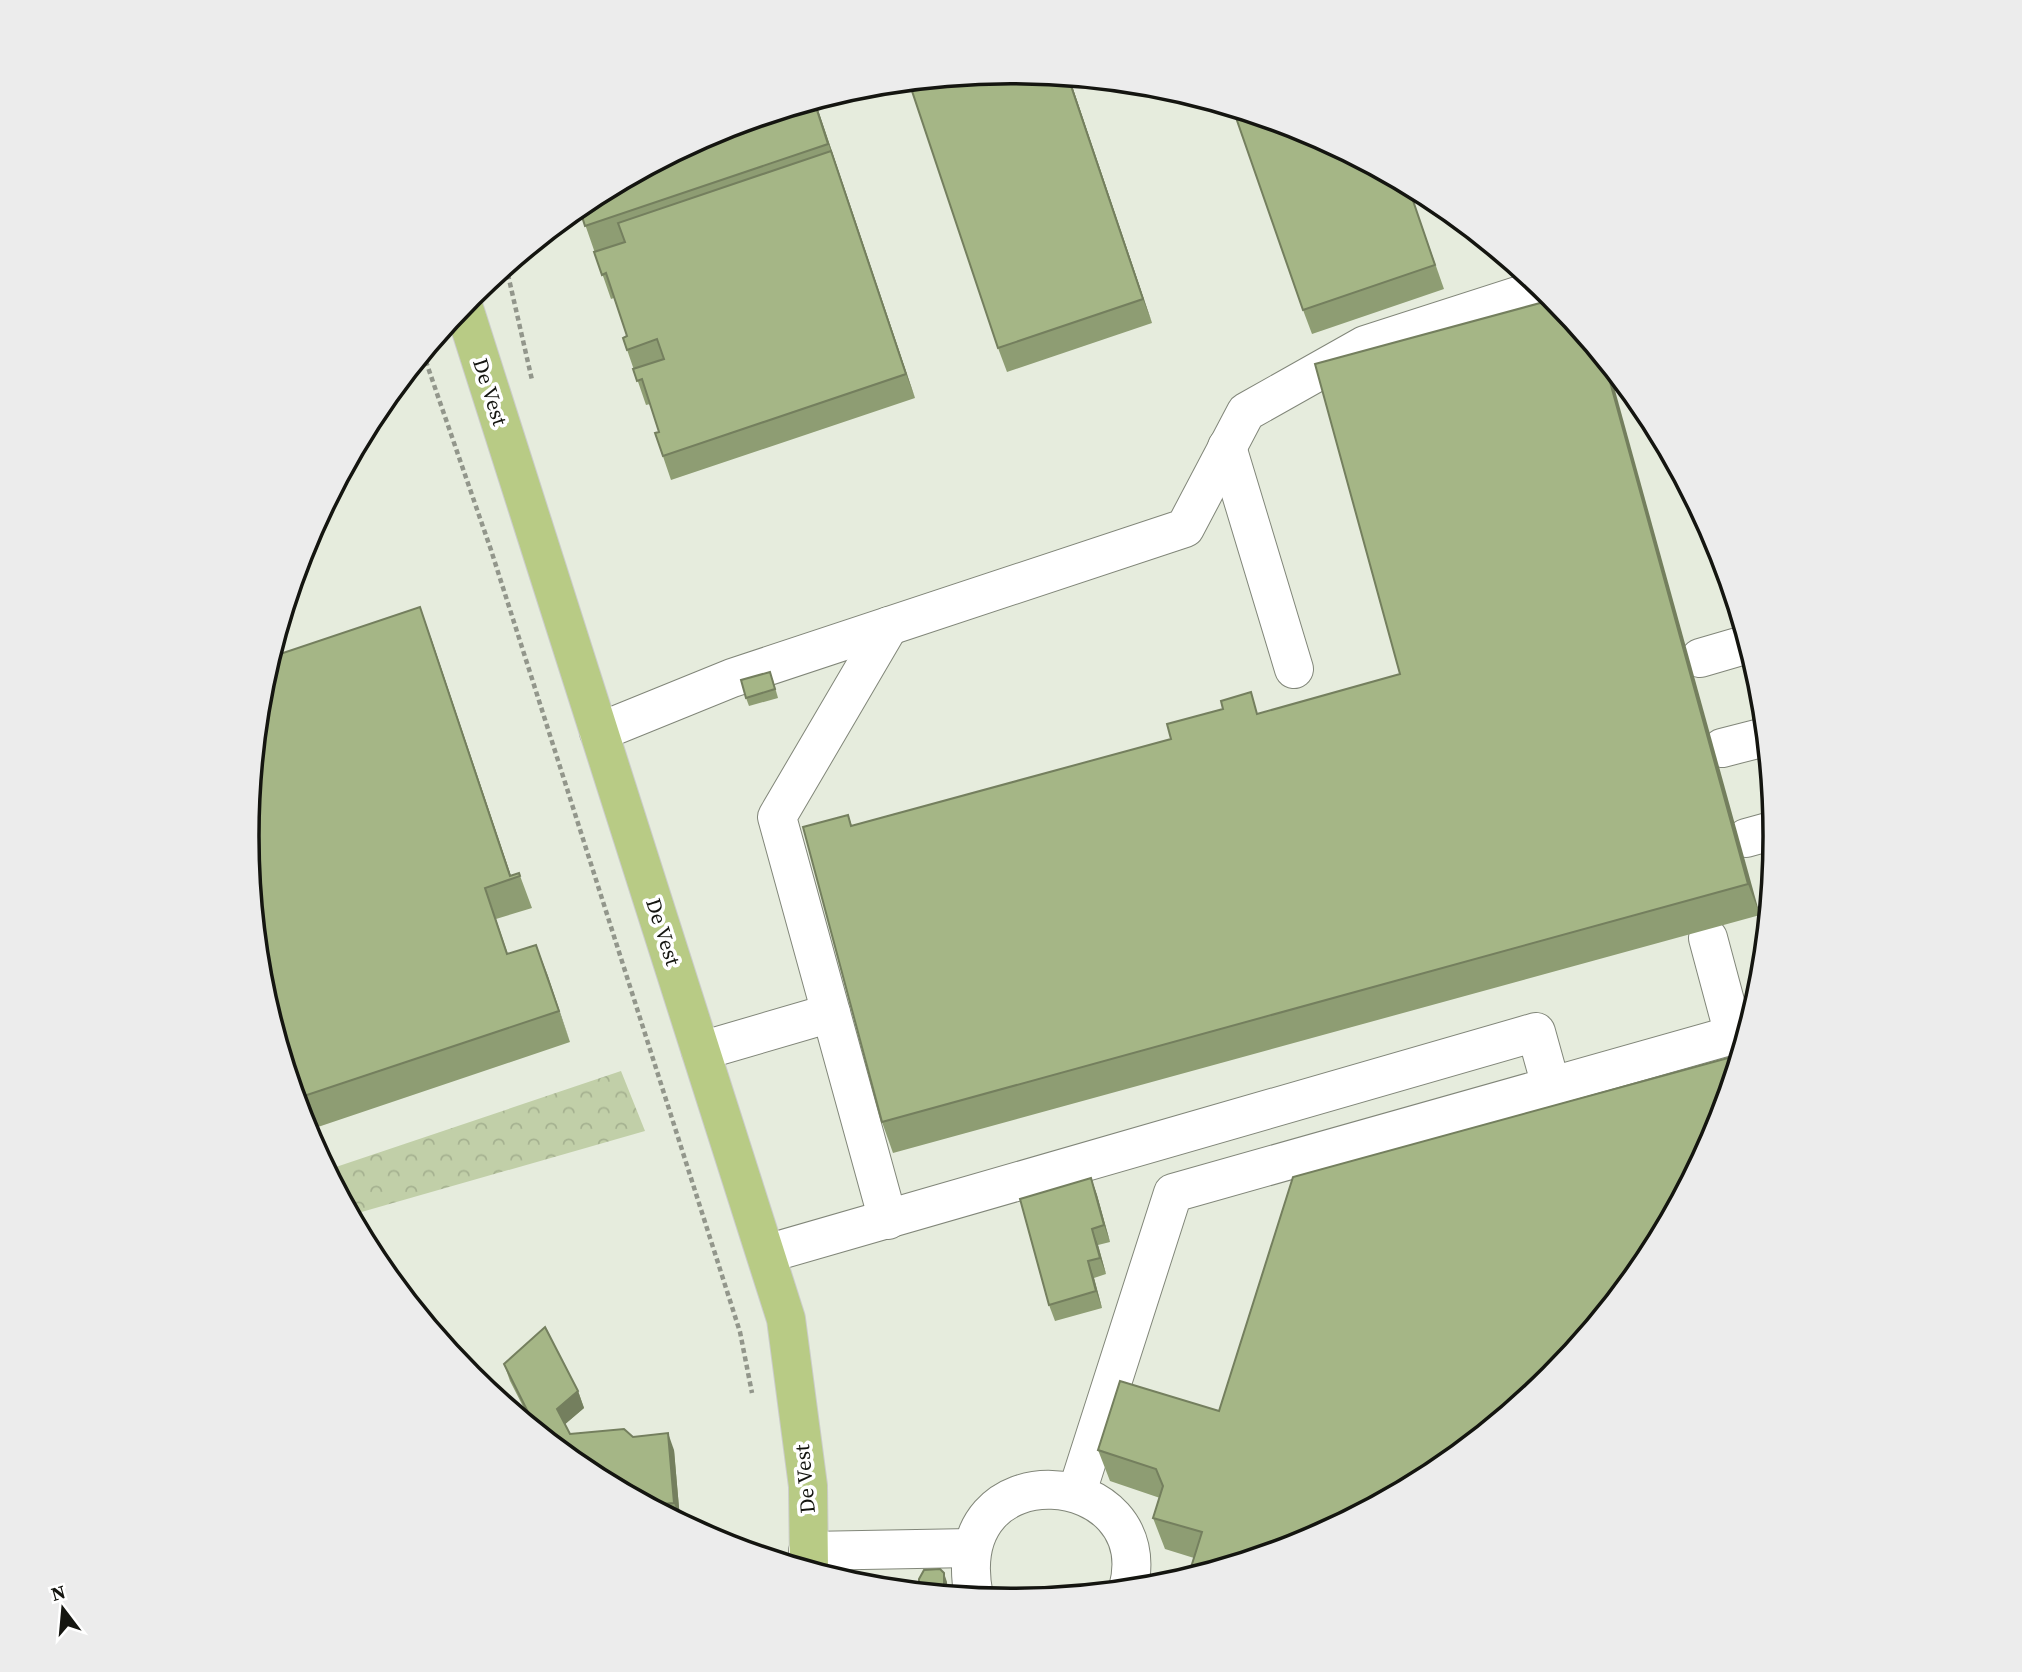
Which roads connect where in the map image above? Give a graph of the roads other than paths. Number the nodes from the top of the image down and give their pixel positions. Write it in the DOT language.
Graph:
graph roads {
  1 [pos="1530,292"];
  2 [pos="467,317"];
  3 [pos="1227,447"];
  4 [pos="889,626"];
  5 [pos="1738,647"];
  6 [pos="1700,658"];
  7 [pos="1294,669"];
  8 [pos="599,732"];
  9 [pos="1757,739"];
  10 [pos="1722,748"];
  11 [pos="1708,938"];
  12 [pos="831,1013"];
  13 [pos="1738,1027"];
  14 [pos="1736,1034"];
  15 [pos="701,1051"];
  16 [pos="1551,1086"];
  17 [pos="1178,1136"];
  18 [pos="1193,1188"];
  19 [pos="888,1220"];
  20 [pos="766,1254"];
  21 [pos="1077,1492"];
  22 [pos="971,1548"];
  23 [pos="809,1560"];
  24 [pos="1131,1578"];
  25 [pos="971,1586"];
  1 -- 3 [label="lane"];
  2 -- 8 [label="main road, De Vest"];
  3 -- 4 [label="lane"];
  3 -- 7 [label="lane"];
  4 -- 8 [label="lane"];
  4 -- 12 [label="lane"];
  5 -- 6 [label="lane"];
  8 -- 15 [label="main road, De Vest"];
  9 -- 10 [label="lane"];
  11 -- 13 [label="lane"];
  12 -- 15 [label="lane"];
  12 -- 19 [label="lane"];
  14 -- 16 [label="lane"];
  15 -- 20 [label="main road, De Vest"];
  16 -- 17 [label="lane"];
  16 -- 18 [label="lane"];
  17 -- 18 [label="lane"];
  17 -- 19 [label="lane"];
  18 -- 21 [label="lane"];
  19 -- 20 [label="lane"];
  20 -- 23 [label="main road, De Vest"];
  21 -- 22 [label="lane"];
  21 -- 24 [label="lane"];
  22 -- 23 [label="lane"];
  22 -- 25 [label="lane"];
}
